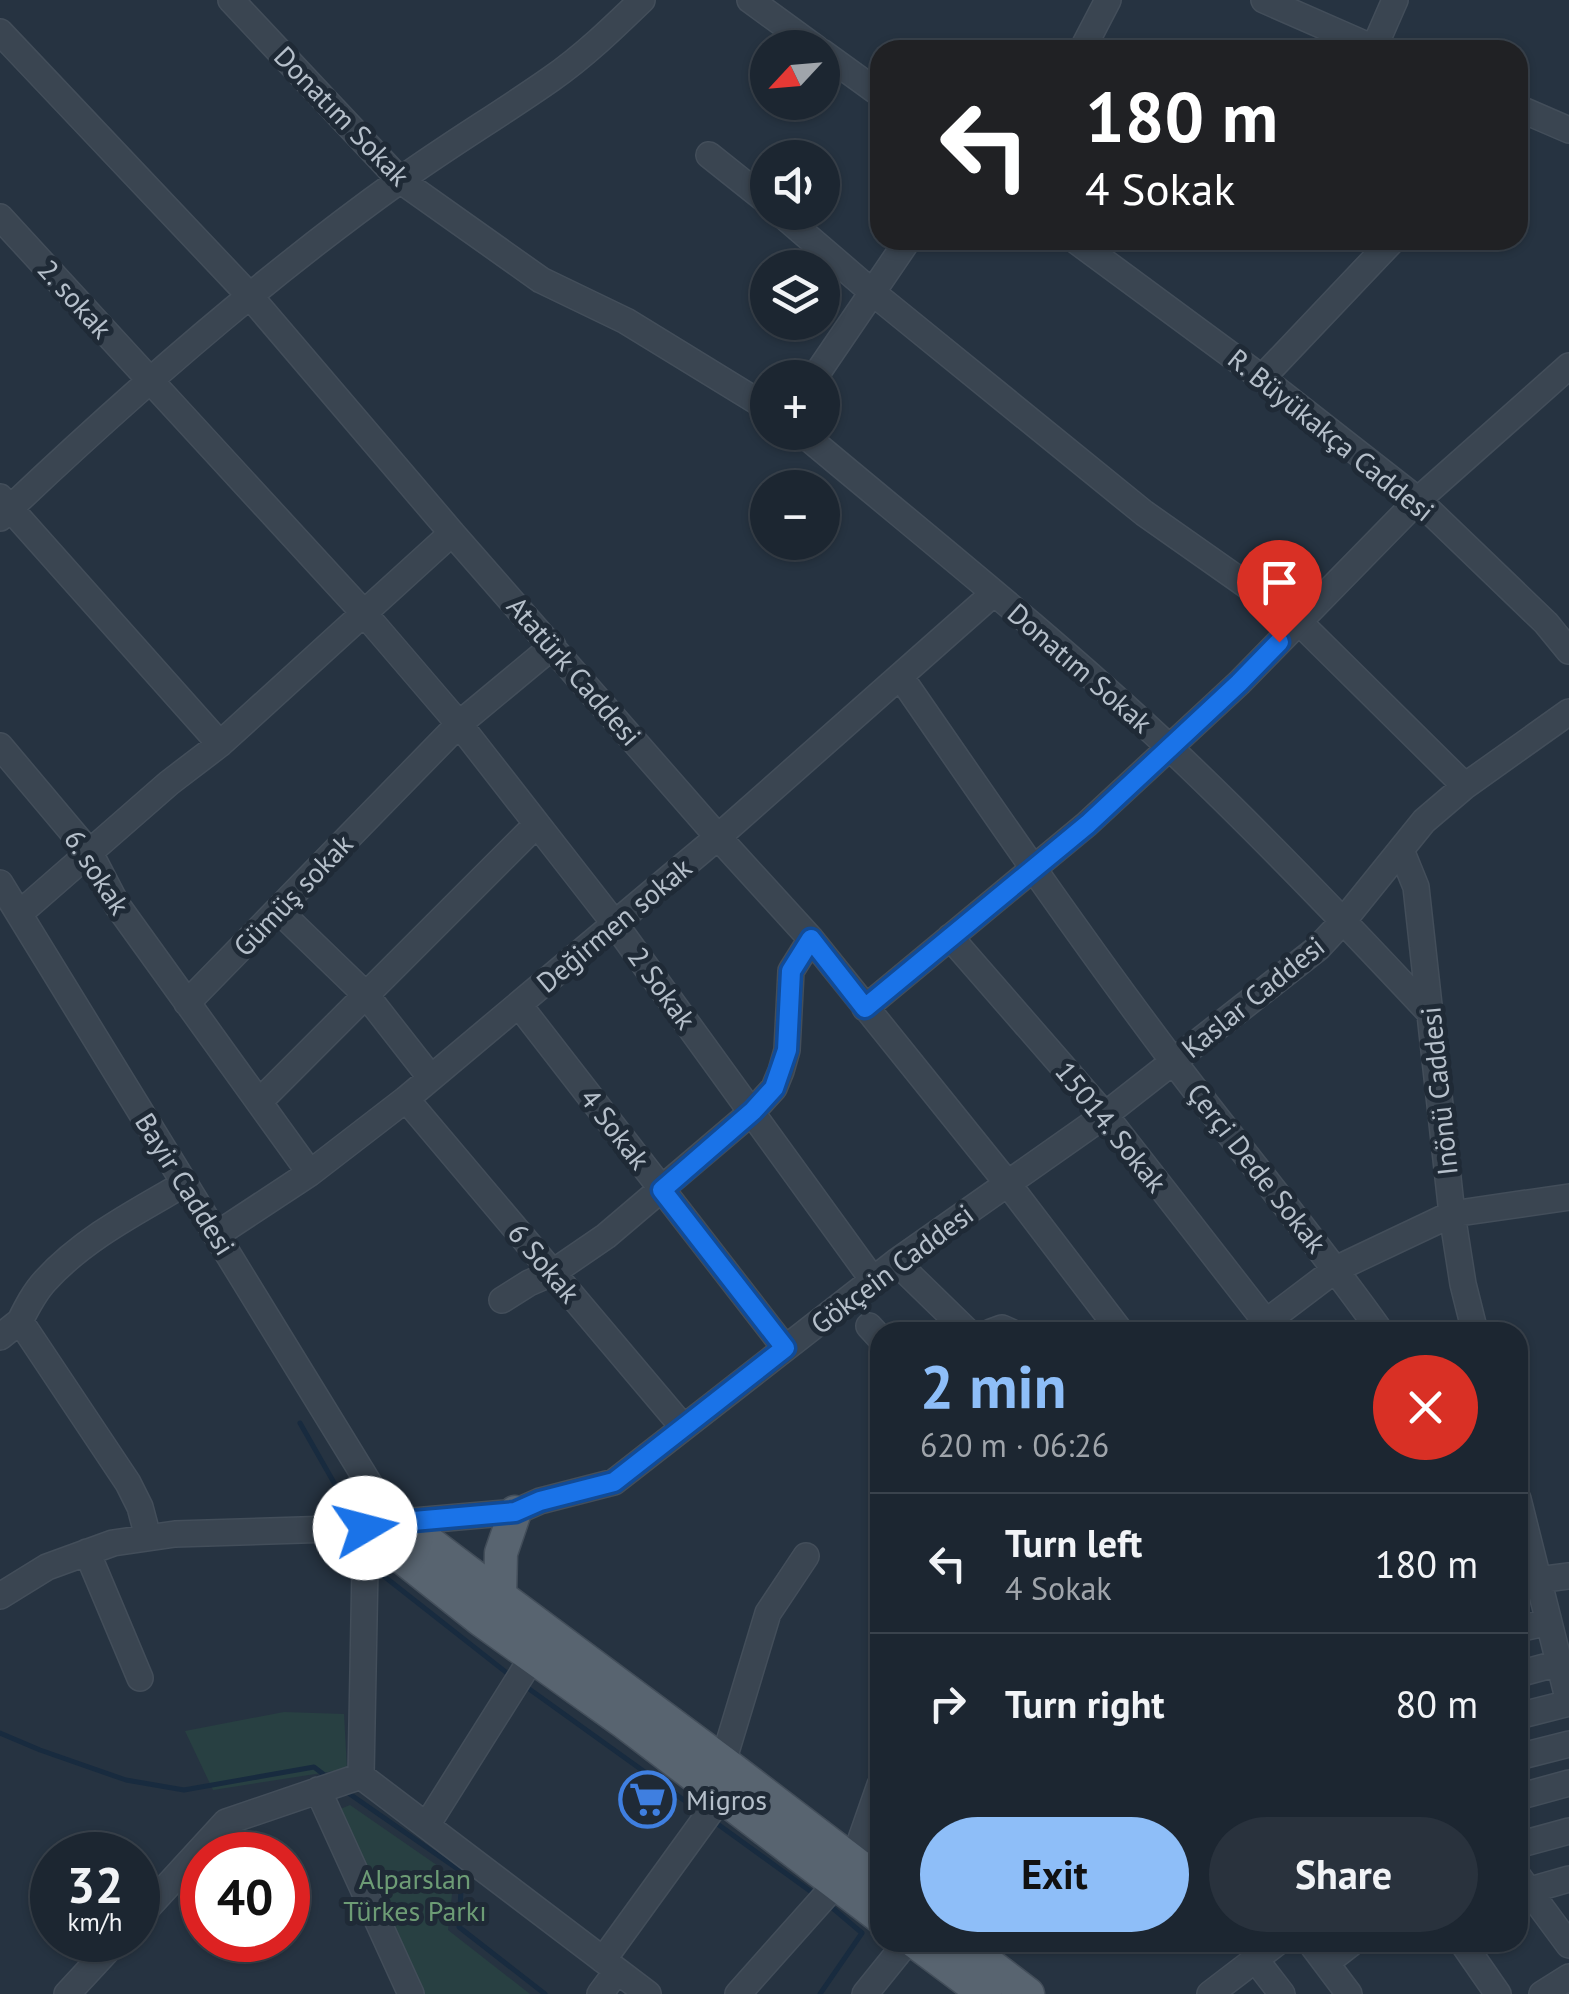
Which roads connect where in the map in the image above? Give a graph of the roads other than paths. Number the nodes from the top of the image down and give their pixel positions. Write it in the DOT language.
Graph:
graph roads {
  1 [pos="232,0"];
  2 [pos="642,0"];
  3 [pos="750,0"];
  4 [pos="1108,0"];
  5 [pos="1264,0"];
  6 [pos="1395,0"];
  7 [pos="791,30"];
  8 [pos="0,32"];
  9 [pos="1087,40"];
  10 [pos="1355,40"];
  11 [pos="1379,40"];
  12 [pos="840,65"];
  13 [pos="870,87"];
  14 [pos="1528,112"];
  15 [pos="1569,130"];
  16 [pos="709,154"];
  17 [pos="400,180"];
  18 [pos="750,187"];
  19 [pos="0,217"];
  20 [pos="801,230"];
  21 [pos="901,250"];
  22 [pos="1089,250"];
  23 [pos="1383,250"];
  24 [pos="872,292"];
  25 [pos="249,295"];
  26 [pos="826,360"];
  27 [pos="1569,366"];
  28 [pos="1262,378"];
  29 [pos="150,381"];
  30 [pos="750,397"];
  31 [pos="823,450"];
  32 [pos="1418,500"];
  33 [pos="3,508"];
  34 [pos="452,533"];
  35 [pos="994,592"];
  36 [pos="363,612"];
  37 [pos="1299,622"];
  38 [pos="553,646"];
  39 [pos="1569,652"];
  40 [pos="900,676"];
  41 [pos="1569,712"];
  42 [pos="459,724"];
  43 [pos="220,744"];
  44 [pos="0,746"];
  45 [pos="1170,748"];
  46 [pos="1465,786"];
  47 [pos="538,824"];
  48 [pos="718,837"];
  49 [pos="1401,850"];
  50 [pos="90,853"];
  51 [pos="1034,869"];
  52 [pos="0,884"];
  53 [pos="278,910"];
  54 [pos="19,914"];
  55 [pos="1344,920"];
  56 [pos="616,924"];
  57 [pos="950,938"];
  58 [pos="811,939"];
  59 [pos="366,995"];
  60 [pos="187,1004"];
  61 [pos="519,1005"];
  62 [pos="865,1008"];
  63 [pos="1430,1013"];
  64 [pos="1173,1061"];
  65 [pos="431,1078"];
  66 [pos="406,1099"];
  67 [pos="259,1102"];
  68 [pos="753,1111"];
  69 [pos="1105,1115"];
  70 [pos="310,1173"];
  71 [pos="184,1184"];
  72 [pos="1008,1184"];
  73 [pos="662,1190"];
  74 [pos="1569,1197"];
  75 [pos="1452,1214"];
  76 [pos="216,1235"];
  77 [pos="896,1262"];
  78 [pos="1336,1269"];
  79 [pos="552,1273"];
  80 [pos="874,1280"];
  81 [pos="502,1300"];
  82 [pos="958,1322"];
  83 [pos="1114,1322"];
  84 [pos="1256,1322"];
  85 [pos="1267,1322"];
  86 [pos="1375,1322"];
  87 [pos="1472,1322"];
  88 [pos="10,1329"];
  89 [pos="785,1348"];
  90 [pos="683,1427"];
  91 [pos="370,1485"];
  92 [pos="515,1512"];
  93 [pos="402,1522"];
  94 [pos="365,1528"];
  95 [pos="148,1538"];
  96 [pos="87,1552"];
  97 [pos="806,1556"];
  98 [pos="1569,1576"];
  99 [pos="1528,1583"];
  100 [pos="0,1596"];
  101 [pos="500,1596"];
  102 [pos="1548,1622"];
  103 [pos="1528,1627"];
  104 [pos="1559,1663"];
  105 [pos="1528,1671"];
  106 [pos="522,1673"];
  107 [pos="140,1678"];
  108 [pos="1569,1702"];
  109 [pos="1528,1713"];
  110 [pos="1569,1744"];
  111 [pos="1528,1754"];
  112 [pos="722,1762"];
  113 [pos="336,1784"];
  114 [pos="1569,1784"];
  115 [pos="1528,1795"];
  116 [pos="870,1806"];
  117 [pos="711,1810"];
  118 [pos="427,1825"];
  119 [pos="1569,1831"];
  120 [pos="1528,1842"];
  121 [pos="1569,1880"];
  122 [pos="870,1883"];
  123 [pos="1528,1883"];
  124 [pos="832,1888"];
  125 [pos="1528,1892"];
  126 [pos="160,1894"];
  127 [pos="870,1910"];
  128 [pos="1569,1945"];
  129 [pos="899,1952"];
  130 [pos="929,1952"];
  131 [pos="973,1952"];
  132 [pos="1264,1952"];
  133 [pos="1469,1952"];
  134 [pos="1318,1953"];
  135 [pos="1255,1959"];
  136 [pos="97,1962"];
  137 [pos="610,1966"];
  138 [pos="1569,1977"];
  139 [pos="67,1994"];
  140 [pos="411,1994"];
  141 [pos="600,1994"];
  142 [pos="648,1994"];
  143 [pos="738,1994"];
  144 [pos="865,1994"];
  145 [pos="986,1994"];
  146 [pos="1028,1994"];
  147 [pos="1210,1994"];
  148 [pos="1282,1994"];
  149 [pos="1349,1994"];
  150 [pos="1498,1994"];
  151 [pos="1542,1994"];
  1 -- 17 [label="street, Donatım Sokak"];
  2 -- 17 [label="street"];
  3 -- 7 [label="street"];
  4 -- 9 [label="street"];
  5 -- 10 [label="street"];
  6 -- 11 [label="street"];
  8 -- 25 [label="street, Atatürk Caddesi"];
  12 -- 13 [label="street"];
  14 -- 15 [label="street"];
  16 -- 18 [label="street"];
  17 -- 25 [label="street"];
  17 -- 30 [label="street, Donatım Sokak"];
  19 -- 29 [label="street, 2. sokak"];
  20 -- 24 [label="street"];
  21 -- 24 [label="street"];
  22 -- 28 [label="street, R. Büyükakça Caddesi"];
  23 -- 28 [label="street"];
  24 -- 26 [label="street"];
  24 -- 37 [label="street"];
  25 -- 29 [label="street"];
  25 -- 34 [label="street, Atatürk Caddesi"];
  27 -- 32 [label="street"];
  28 -- 32 [label="street, R. Büyükakça Caddesi"];
  29 -- 33 [label="street"];
  29 -- 36 [label="street, 2. sokak"];
  31 -- 35 [label="street, Donatım Sokak"];
  32 -- 37 [label="street"];
  32 -- 39 [label="street, R. Büyükakça Caddesi"];
  33 -- 43 [label="street"];
  34 -- 36 [label="street"];
  34 -- 38 [label="street, Atatürk Caddesi"];
  35 -- 40 [label="street, Değirmen sokak"];
  35 -- 45 [label="street, Donatım Sokak"];
  36 -- 42 [label="street, 2 Sokak"];
  36 -- 43 [label="street"];
  37 -- 45 [label="street"];
  37 -- 46 [label="street"];
  38 -- 42 [label="street, Gümüş sokak"];
  38 -- 48 [label="street, Atatürk Caddesi"];
  40 -- 48 [label="street, Değirmen sokak"];
  40 -- 51 [label="street, Çerçi Dede Sokak"];
  41 -- 46 [label="street, Kaslar Caddesi"];
  42 -- 47 [label="street, 2 Sokak"];
  42 -- 53 [label="street, Gümüş sokak"];
  43 -- 50 [label="street"];
  44 -- 50 [label="street, 6. sokak"];
  45 -- 51 [label="street"];
  45 -- 55 [label="street, Donatım Sokak"];
  46 -- 49 [label="street, Kaslar Caddesi"];
  47 -- 56 [label="street, 2 Sokak"];
  47 -- 59 [label="street"];
  48 -- 56 [label="street, Değirmen sokak"];
  48 -- 58 [label="street, Atatürk Caddesi"];
  49 -- 55 [label="street, Kaslar Caddesi"];
  49 -- 63 [label="street, Inönü Caddesi"];
  50 -- 54 [label="street"];
  50 -- 60 [label="street, 6. sokak"];
  51 -- 57 [label="street"];
  51 -- 64 [label="street, Çerçi Dede Sokak"];
  52 -- 54 [label="street, Bayir Caddesi"];
  53 -- 59 [label="street"];
  53 -- 60 [label="street, Gümüş sokak"];
  54 -- 71 [label="street, Bayir Caddesi"];
  55 -- 63 [label="street, Donatım Sokak"];
  55 -- 64 [label="street, Kaslar Caddesi"];
  56 -- 61 [label="street, Değirmen sokak"];
  56 -- 68 [label="street, 2 Sokak"];
  57 -- 62 [label="street"];
  57 -- 69 [label="street, 15014. Sokak"];
  58 -- 62 [label="street, Atatürk Caddesi"];
  58 -- 68 [label="street"];
  59 -- 65 [label="street"];
  59 -- 67 [label="street"];
  60 -- 67 [label="street"];
  61 -- 65 [label="street, Değirmen sokak"];
  61 -- 73 [label="street, 4 Sokak"];
  62 -- 72 [label="street, Atatürk Caddesi"];
  63 -- 75 [label="street, Inönü Caddesi"];
  64 -- 69 [label="street, Kaslar Caddesi"];
  64 -- 78 [label="street, Çerçi Dede Sokak"];
  65 -- 66 [label="street, Değirmen sokak"];
  66 -- 70 [label="street, Değirmen sokak"];
  66 -- 79 [label="street, 6 Sokak"];
  67 -- 70 [label="street"];
  68 -- 73 [label="street"];
  68 -- 80 [label="street, 2 Sokak"];
  69 -- 72 [label="street, Kaslar Caddesi"];
  69 -- 84 [label="street, 15014. Sokak"];
  70 -- 76 [label="street, Değirmen sokak"];
  71 -- 76 [label="street, Bayir Caddesi"];
  71 -- 88 [label="street"];
  72 -- 77 [label="street, Gökçein Caddesi"];
  72 -- 83 [label="street, Atatürk Caddesi"];
  73 -- 79 [label="street"];
  73 -- 89 [label="street, 4 Sokak"];
  74 -- 75 [label="street"];
  75 -- 78 [label="street"];
  75 -- 87 [label="street, Inönü Caddesi"];
  76 -- 91 [label="street, Bayir Caddesi"];
  77 -- 80 [label="street, Gökçein Caddesi"];
  77 -- 82 [label="street"];
  78 -- 85 [label="street"];
  78 -- 86 [label="street, Çerçi Dede Sokak"];
  79 -- 81 [label="street"];
  79 -- 90 [label="street, 6 Sokak"];
  80 -- 89 [label="street, Gökçein Caddesi"];
  88 -- 95 [label="street"];
  89 -- 90 [label="street, Gökçein Caddesi"];
  90 -- 92 [label="street, Gökçein Caddesi"];
  91 -- 93 [label="street, Bayir Caddesi"];
  91 -- 94 [label="street"];
  92 -- 93 [label="street, Gökçein Caddesi"];
  92 -- 101 [label="main road"];
  93 -- 94 [label="street, Gökçein Caddesi"];
  93 -- 101 [label="main road"];
  94 -- 95 [label="street, Gökçein Caddesi"];
  94 -- 106 [label="main road"];
  94 -- 113 [label="street"];
  95 -- 96 [label="street, Gökçein Caddesi"];
  96 -- 100 [label="street, Gökçein Caddesi"];
  96 -- 107 [label="street"];
  97 -- 112 [label="street"];
  98 -- 99 [label="street"];
  99 -- 102 [label="street"];
  101 -- 112 [label="main road"];
  102 -- 103 [label="street"];
  102 -- 104 [label="street"];
  104 -- 105 [label="street"];
  104 -- 108 [label="street"];
  106 -- 117 [label="main road"];
  106 -- 118 [label="street"];
  108 -- 109 [label="street"];
  110 -- 111 [label="street"];
  112 -- 124 [label="main road"];
  113 -- 118 [label="street"];
  113 -- 126 [label="street"];
  113 -- 140 [label="street"];
  114 -- 115 [label="street"];
  116 -- 124 [label="street"];
  117 -- 124 [label="main road"];
  117 -- 137 [label="street"];
  118 -- 137 [label="street"];
  119 -- 120 [label="street"];
  121 -- 123 [label="street"];
  122 -- 124 [label="main road"];
  124 -- 127 [label="main road"];
  124 -- 143 [label="street"];
  125 -- 128 [label="street"];
  129 -- 144 [label="street"];
  130 -- 145 [label="main road"];
  131 -- 146 [label="main road"];
  132 -- 135 [label="street"];
  133 -- 150 [label="street"];
  134 -- 149 [label="street"];
  135 -- 147 [label="street"];
  135 -- 148 [label="street"];
  136 -- 139 [label="street"];
  137 -- 141 [label="street"];
  137 -- 142 [label="street"];
  138 -- 151 [label="street"];
}
